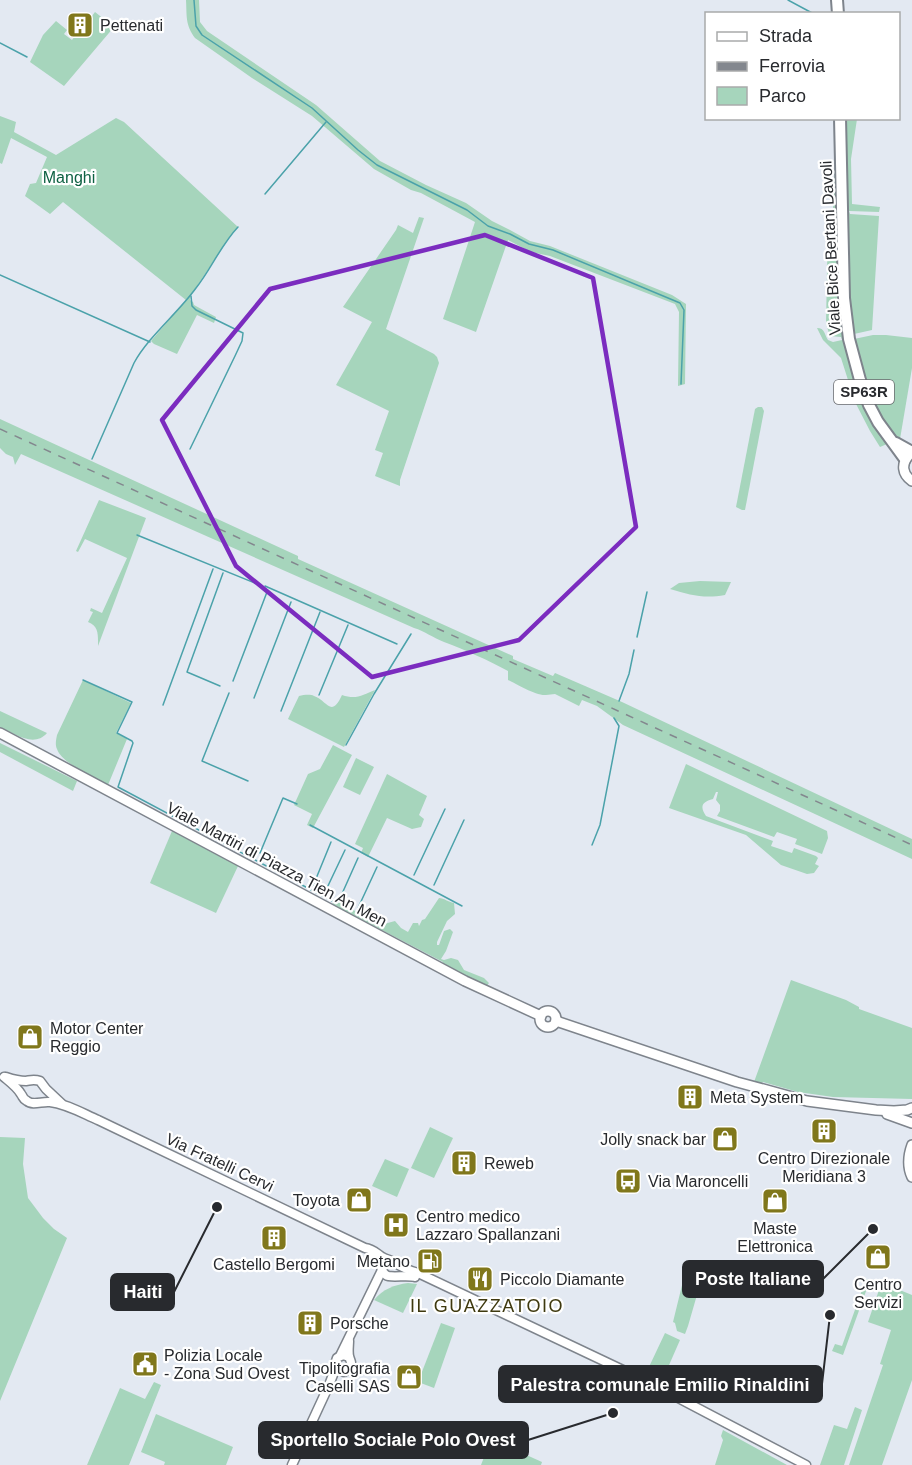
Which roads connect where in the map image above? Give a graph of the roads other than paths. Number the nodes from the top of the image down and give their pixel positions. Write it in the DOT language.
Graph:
graph roads {
  1 [pos="840,120"];
  2 [pos="909,455"];
  3 [pos="912,481"];
  4 [pos="0,733"];
  5 [pos="2,1076"];
  6 [pos="27,1081"];
  7 [pos="45,1089"];
  8 [pos="21,1093"];
  9 [pos="38,1102"];
  10 [pos="62,1104"];
  11 [pos="876,1110"];
  12 [pos="912,1110"];
  13 [pos="912,1122"];
  14 [pos="912,1145"];
  15 [pos="912,1177"];
  16 [pos="365,1248"];
  17 [pos="395,1263"];
  18 [pos="387,1273"];
  19 [pos="425,1277"];
  20 [pos="345,1357"];
  21 [pos="339,1369"];
  22 [pos="292,1465"];
  23 [pos="806,1465"];
  1 -- 2 [label="highway, Viale Bice Bertani Davoli / SP63R"];
  2 -- 3 [label="main road"];
  4 -- 11 [label="main road, Viale Martiri di Piazza Tien An Men"];
  5 -- 6 [label="main road, Via Fratelli Cervi"];
  5 -- 8 [label="main road, Via Fratelli Cervi"];
  6 -- 7 [label="main road, Via Fratelli Cervi"];
  6 -- 8 [label="main road"];
  7 -- 9 [label="main road"];
  7 -- 10 [label="main road, Via Fratelli Cervi"];
  8 -- 9 [label="main road, Via Fratelli Cervi"];
  9 -- 10 [label="main road, Via Fratelli Cervi"];
  10 -- 16 [label="main road, Via Fratelli Cervi"];
  11 -- 12 [label="main road, Viale Martiri di Piazza Tien An Men"];
  11 -- 13 [label="main road, Viale Martiri di Piazza Tien An Men"];
  12 -- 13 [label="main road, Viale Martiri di Piazza Tien An Men"];
  14 -- 15 [label="main road"];
  16 -- 17 [label="main road, Via Fratelli Cervi"];
  16 -- 18 [label="main road, Via Fratelli Cervi"];
  17 -- 18 [label="main road"];
  17 -- 18 [label="main road"];
  17 -- 19 [label="main road, Via Fratelli Cervi"];
  18 -- 19 [label="main road, Via Fratelli Cervi"];
  18 -- 20 [label="main road"];
  19 -- 23 [label="main road, Via Fratelli Cervi"];
  20 -- 21 [label="main road"];
  20 -- 21 [label="main road"];
  21 -- 22 [label="main road"];
}
